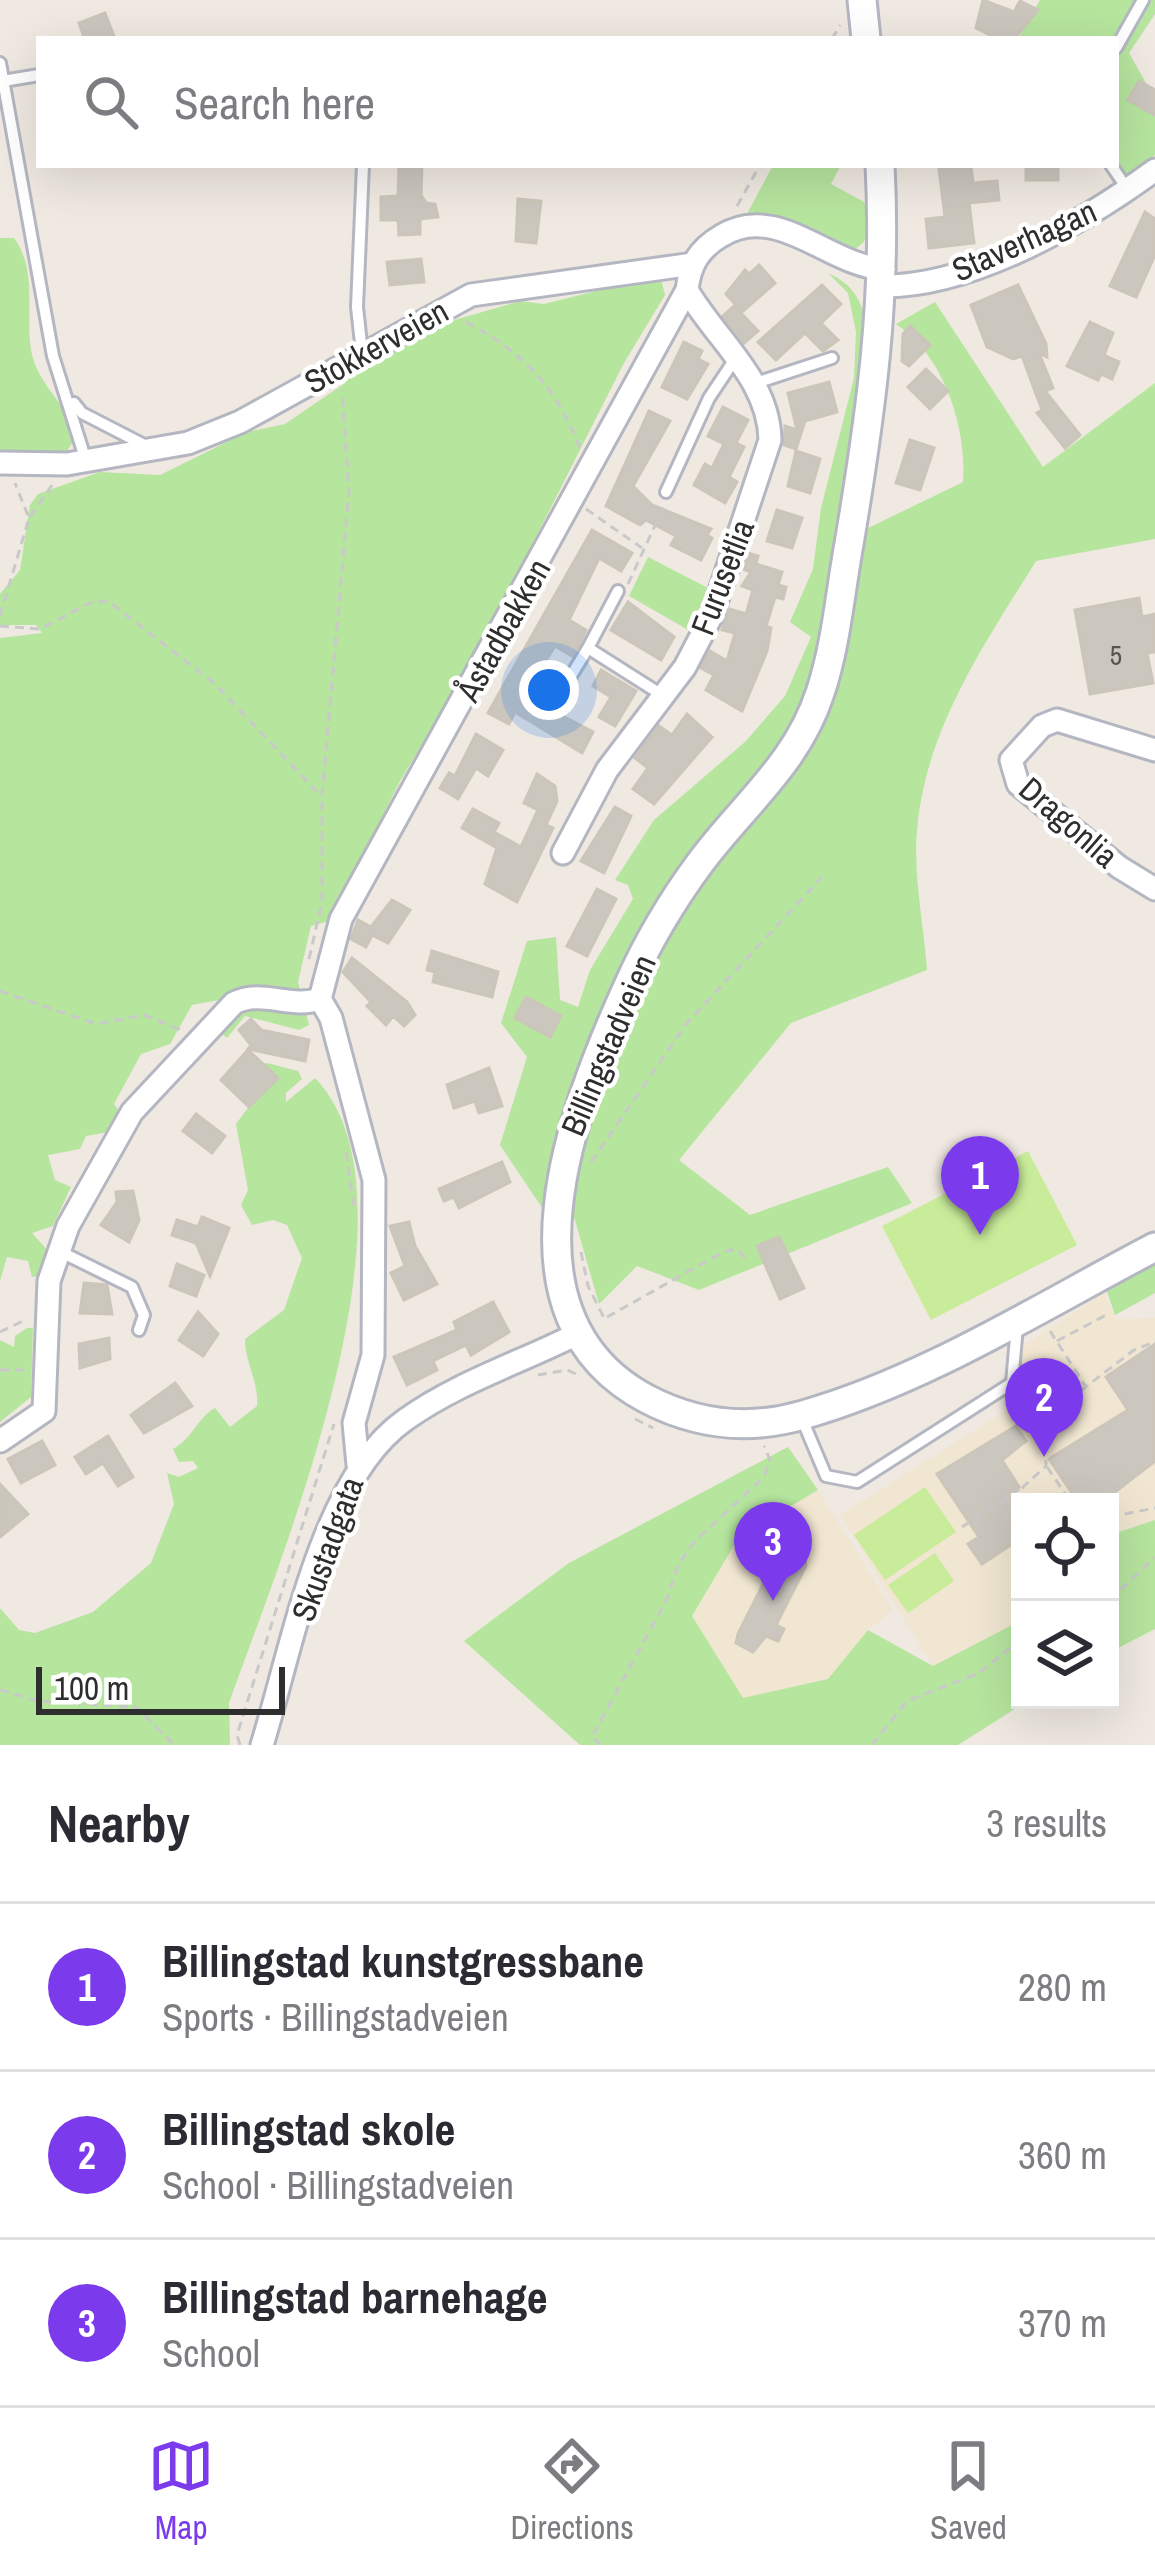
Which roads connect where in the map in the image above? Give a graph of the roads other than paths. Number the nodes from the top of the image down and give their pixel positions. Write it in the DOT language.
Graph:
graph roads {
  1 [pos="862,0"];
  2 [pos="1143,0"];
  3 [pos="866,36"];
  4 [pos="1119,43"];
  5 [pos="0,63"];
  6 [pos="36,76"];
  7 [pos="3,81"];
  8 [pos="363,168"];
  9 [pos="880,168"];
  10 [pos="1113,168"];
  11 [pos="1155,170"];
  12 [pos="1128,190"];
  13 [pos="693,264"];
  14 [pos="884,278"];
  15 [pos="687,290"];
  16 [pos="362,353"];
  17 [pos="832,358"];
  18 [pos="735,359"];
  19 [pos="756,383"];
  20 [pos="69,398"];
  21 [pos="153,449"];
  22 [pos="76,463"];
  23 [pos="3,464"];
  24 [pos="666,492"];
  25 [pos="618,591"];
  26 [pos="588,648"];
  27 [pos="662,695"];
  28 [pos="558,698"];
  29 [pos="1155,750"];
  30 [pos="563,853"];
  31 [pos="1155,889"];
  32 [pos="320,999"];
  33 [pos="1155,1246"];
  34 [pos="58,1250"];
  35 [pos="1032,1321"];
  36 [pos="592,1325"];
  37 [pos="140,1330"];
  38 [pos="801,1416"];
  39 [pos="0,1442"];
  40 [pos="358,1465"];
  41 [pos="262,1745"];
  1 -- 3 [label="main road"];
  2 -- 4 [label="lane"];
  5 -- 7 [label="lane"];
  6 -- 7 [label="lane"];
  7 -- 20 [label="lane"];
  8 -- 16 [label="lane"];
  9 -- 14 [label="main road, Billingstadveien"];
  10 -- 12 [label="lane"];
  11 -- 12 [label="street, Staverhagan"];
  12 -- 14 [label="street, Staverhagan"];
  13 -- 14 [label="street"];
  13 -- 15 [label="street, Åstadbakken"];
  13 -- 16 [label="street, Stokkerveien"];
  14 -- 36 [label="main road, Billingstadveien"];
  15 -- 18 [label="street"];
  15 -- 32 [label="street, Åstadbakken"];
  16 -- 21 [label="street, Stokkerveien"];
  17 -- 19 [label="lane"];
  18 -- 19 [label="street"];
  18 -- 24 [label="lane"];
  19 -- 27 [label="street, Furusetlia"];
  20 -- 21 [label="lane"];
  20 -- 22 [label="lane"];
  21 -- 22 [label="street, Stokkerveien"];
  22 -- 23 [label="street, Stokkerveien"];
  25 -- 26 [label="lane"];
  26 -- 27 [label="lane"];
  26 -- 28 [label="lane"];
  27 -- 30 [label="street, Furusetlia"];
  29 -- 31 [label="street, Dragonlia"];
  32 -- 34 [label="street"];
  32 -- 40 [label="street"];
  33 -- 35 [label="main road, Billingstadveien"];
  34 -- 37 [label="lane"];
  34 -- 39 [label="street"];
  35 -- 38 [label="main road, Billingstadveien"];
  35 -- 38 [label="lane"];
  36 -- 38 [label="main road, Billingstadveien"];
  36 -- 40 [label="street, Skustadgata"];
  40 -- 41 [label="street, Skustadgata"];
}
